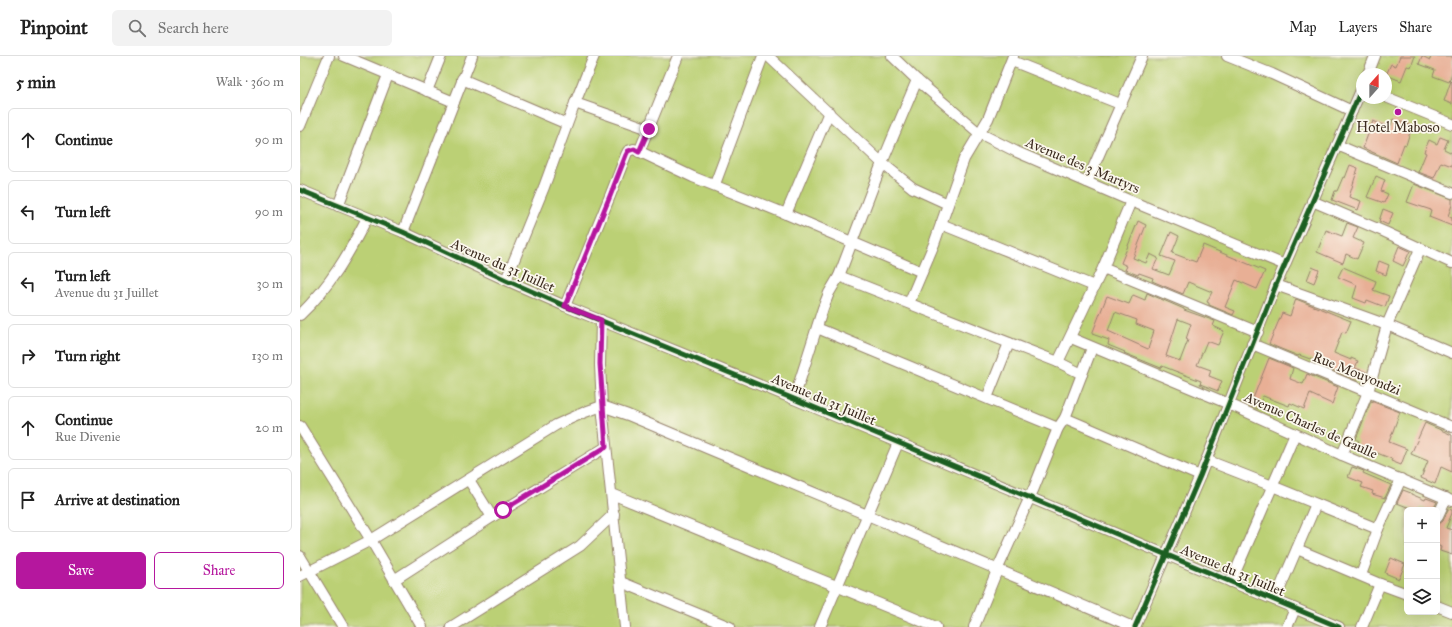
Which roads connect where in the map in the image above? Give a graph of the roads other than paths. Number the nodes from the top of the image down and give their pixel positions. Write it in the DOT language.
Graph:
graph roads {
  1 [pos="329,56"];
  2 [pos="344,56"];
  3 [pos="441,56"];
  4 [pos="472,56"];
  5 [pos="594,56"];
  6 [pos="678,56"];
  7 [pos="763,56"];
  8 [pos="768,56"];
  9 [pos="892,56"];
  10 [pos="1142,56"];
  11 [pos="1227,56"];
  12 [pos="1375,56"];
  13 [pos="1013,58"];
  14 [pos="1370,68"];
  15 [pos="388,75"];
  16 [pos="462,79"];
  17 [pos="917,80"];
  18 [pos="427,91"];
  19 [pos="1392,100"];
  20 [pos="454,102"];
  21 [pos="1356,102"];
  22 [pos="575,103"];
  23 [pos="1120,104"];
  24 [pos="1352,111"];
  25 [pos="829,112"];
  26 [pos="567,124"];
  27 [pos="1452,124"];
  28 [pos="300,126"];
  29 [pos="649,129"];
  30 [pos="979,133"];
  31 [pos="1337,145"];
  32 [pos="639,152"];
  33 [pos="882,163"];
  34 [pos="1087,182"];
  35 [pos="715,184"];
  36 [pos="300,190"];
  37 [pos="1452,193"];
  38 [pos="1131,201"];
  39 [pos="1312,201"];
  40 [pos="948,204"];
  41 [pos="338,206"];
  42 [pos="786,214"];
  43 [pos="368,218"];
  44 [pos="941,224"];
  45 [pos="403,232"];
  46 [pos="851,241"];
  47 [pos="1420,249"];
  48 [pos="1452,263"];
  49 [pos="1285,265"];
  50 [pos="1103,268"];
  51 [pos="922,272"];
  52 [pos="839,276"];
  53 [pos="506,280"];
  54 [pos="1276,285"];
  55 [pos="1094,286"];
  56 [pos="909,303"];
  57 [pos="311,304"];
  58 [pos="300,306"];
  59 [pos="565,306"];
  60 [pos="300,314"];
  61 [pos="601,320"];
  62 [pos="1387,325"];
  63 [pos="817,328"];
  64 [pos="1258,332"];
  65 [pos="1071,338"];
  66 [pos="1009,343"];
  67 [pos="1252,344"];
  68 [pos="1092,348"];
  69 [pos="1452,353"];
  70 [pos="1058,362"];
  71 [pos="1082,374"];
  72 [pos="1368,392"];
  73 [pos="987,398"];
  74 [pos="794,399"];
  75 [pos="1229,404"];
  76 [pos="602,406"];
  77 [pos="1065,418"];
  78 [pos="300,426"];
  79 [pos="1452,427"];
  80 [pos="1058,428"];
  81 [pos="1295,434"];
  82 [pos="898,444"];
  83 [pos="606,447"];
  84 [pos="1342,455"];
  85 [pos="1206,460"];
  86 [pos="1200,476"];
  87 [pos="1401,479"];
  88 [pos="469,480"];
  89 [pos="1273,486"];
  90 [pos="612,494"];
  91 [pos="1029,498"];
  92 [pos="1449,499"];
  93 [pos="1316,504"];
  94 [pos="1440,513"];
  95 [pos="614,514"];
  96 [pos="868,516"];
  97 [pos="492,517"];
  98 [pos="1378,529"];
  99 [pos="371,540"];
  100 [pos="1297,549"];
  101 [pos="1166,554"];
  102 [pos="300,556"];
  103 [pos="998,568"];
  104 [pos="304,573"];
  105 [pos="1361,575"];
  106 [pos="394,580"];
  107 [pos="621,582"];
  108 [pos="1231,582"];
  109 [pos="1380,584"];
  110 [pos="837,586"];
  111 [pos="1404,590"];
  112 [pos="1275,600"];
  113 [pos="1440,607"];
  114 [pos="1295,609"];
  115 [pos="1452,612"];
  116 [pos="342,627"];
  117 [pos="422,627"];
  118 [pos="451,627"];
  119 [pos="625,627"];
  120 [pos="730,627"];
  121 [pos="820,627"];
  122 [pos="936,627"];
  123 [pos="974,627"];
  124 [pos="1134,627"];
  125 [pos="1287,627"];
  126 [pos="1339,627"];
  127 [pos="1362,627"];
  1 -- 28 [label="street"];
  2 -- 15 [label="street"];
  3 -- 18 [label="street"];
  4 -- 16 [label="street"];
  5 -- 22 [label="street"];
  6 -- 29 [label="street"];
  7 -- 35 [label="street"];
  8 -- 25 [label="street"];
  9 -- 17 [label="street, Avenue des 3 Martyrs"];
  10 -- 23 [label="street"];
  11 -- 24 [label="street"];
  12 -- 14 [label="street"];
  13 -- 23 [label="street"];
  13 -- 30 [label="street"];
  15 -- 18 [label="street"];
  15 -- 41 [label="street"];
  16 -- 20 [label="street"];
  16 -- 26 [label="street"];
  17 -- 30 [label="street, Avenue des 3 Martyrs"];
  17 -- 33 [label="street"];
  18 -- 20 [label="street"];
  19 -- 27 [label="street"];
  20 -- 45 [label="street"];
  21 -- 24 [label="street"];
  22 -- 26 [label="street"];
  22 -- 29 [label="street"];
  23 -- 34 [label="street"];
  24 -- 31 [label="street"];
  25 -- 33 [label="street"];
  25 -- 42 [label="street"];
  26 -- 53 [label="street"];
  29 -- 32 [label="street"];
  30 -- 34 [label="street, Avenue des 3 Martyrs"];
  30 -- 40 [label="street"];
  31 -- 37 [label="street"];
  31 -- 39 [label="street"];
  32 -- 35 [label="street"];
  32 -- 59 [label="street"];
  33 -- 40 [label="street"];
  33 -- 46 [label="street"];
  34 -- 38 [label="street, Avenue des 3 Martyrs"];
  35 -- 42 [label="street"];
  36 -- 41 [label="street, Avenue du 31 Juillet"];
  38 -- 49 [label="street, Avenue des 3 Martyrs"];
  38 -- 50 [label="street"];
  39 -- 47 [label="street"];
  39 -- 49 [label="street"];
  40 -- 44 [label="street"];
  41 -- 43 [label="street, Avenue du 31 Juillet"];
  42 -- 46 [label="street"];
  43 -- 45 [label="street, Avenue du 31 Juillet"];
  43 -- 57 [label="street"];
  44 -- 51 [label="street"];
  44 -- 55 [label="street"];
  45 -- 53 [label="street, Avenue du 31 Juillet"];
  46 -- 51 [label="street"];
  46 -- 52 [label="street"];
  47 -- 48 [label="street"];
  47 -- 62 [label="street"];
  49 -- 54 [label="street"];
  50 -- 55 [label="street"];
  50 -- 64 [label="street"];
  51 -- 56 [label="street"];
  52 -- 56 [label="street"];
  52 -- 63 [label="street"];
  53 -- 59 [label="street, Avenue du 31 Juillet"];
  54 -- 62 [label="street"];
  54 -- 64 [label="street"];
  55 -- 65 [label="street"];
  56 -- 66 [label="street"];
  57 -- 58 [label="street"];
  57 -- 60 [label="street"];
  59 -- 61 [label="street, Avenue du 31 Juillet"];
  61 -- 74 [label="street, Avenue du 31 Juillet"];
  61 -- 76 [label="street"];
  62 -- 69 [label="street"];
  62 -- 72 [label="street"];
  63 -- 73 [label="street"];
  63 -- 74 [label="street"];
  64 -- 67 [label="street"];
  65 -- 68 [label="street, Avenue Charles de Gaulle"];
  65 -- 70 [label="street"];
  66 -- 70 [label="street"];
  66 -- 73 [label="street"];
  67 -- 72 [label="street, Rue Mouyondzi"];
  67 -- 75 [label="street"];
  68 -- 71 [label="street"];
  68 -- 75 [label="street, Avenue Charles de Gaulle"];
  70 -- 71 [label="street"];
  71 -- 77 [label="street"];
  72 -- 79 [label="street, Rue Mouyondzi"];
  72 -- 84 [label="street"];
  73 -- 80 [label="street"];
  74 -- 82 [label="street, Avenue du 31 Juillet"];
  75 -- 81 [label="street, Avenue Charles de Gaulle"];
  75 -- 85 [label="street"];
  76 -- 83 [label="street"];
  76 -- 88 [label="street"];
  76 -- 96 [label="street"];
  77 -- 80 [label="street"];
  77 -- 86 [label="street"];
  78 -- 99 [label="street"];
  80 -- 91 [label="street"];
  81 -- 84 [label="street, Avenue Charles de Gaulle"];
  81 -- 89 [label="street"];
  82 -- 91 [label="street, Avenue du 31 Juillet"];
  82 -- 96 [label="street"];
  83 -- 90 [label="street"];
  83 -- 97 [label="street"];
  84 -- 87 [label="street, Avenue Charles de Gaulle"];
  85 -- 86 [label="street"];
  85 -- 89 [label="street"];
  86 -- 101 [label="street"];
  87 -- 92 [label="street, Avenue Charles de Gaulle"];
  87 -- 98 [label="street"];
  88 -- 97 [label="street"];
  88 -- 99 [label="street"];
  89 -- 93 [label="street"];
  89 -- 108 [label="street"];
  90 -- 95 [label="street"];
  90 -- 110 [label="street"];
  91 -- 101 [label="street, Avenue du 31 Juillet"];
  91 -- 103 [label="street"];
  92 -- 94 [label="street"];
  93 -- 98 [label="street"];
  93 -- 100 [label="street"];
  95 -- 107 [label="street"];
  95 -- 118 [label="street"];
  96 -- 103 [label="street"];
  96 -- 110 [label="street"];
  97 -- 106 [label="street"];
  98 -- 105 [label="street"];
  99 -- 104 [label="street"];
  99 -- 106 [label="street"];
  100 -- 105 [label="street"];
  100 -- 112 [label="street"];
  101 -- 108 [label="street, Avenue du 31 Juillet"];
  101 -- 124 [label="street"];
  102 -- 104 [label="street"];
  103 -- 123 [label="street"];
  103 -- 124 [label="street"];
  104 -- 116 [label="street"];
  105 -- 109 [label="street"];
  106 -- 117 [label="street"];
  107 -- 119 [label="street"];
  107 -- 120 [label="street"];
  108 -- 112 [label="street, Avenue du 31 Juillet"];
  109 -- 111 [label="street"];
  109 -- 127 [label="street"];
  110 -- 121 [label="street"];
  110 -- 122 [label="street"];
  112 -- 114 [label="street, Avenue du 31 Juillet"];
  113 -- 115 [label="street"];
  114 -- 125 [label="street"];
  114 -- 126 [label="street, Avenue du 31 Juillet"];
}
